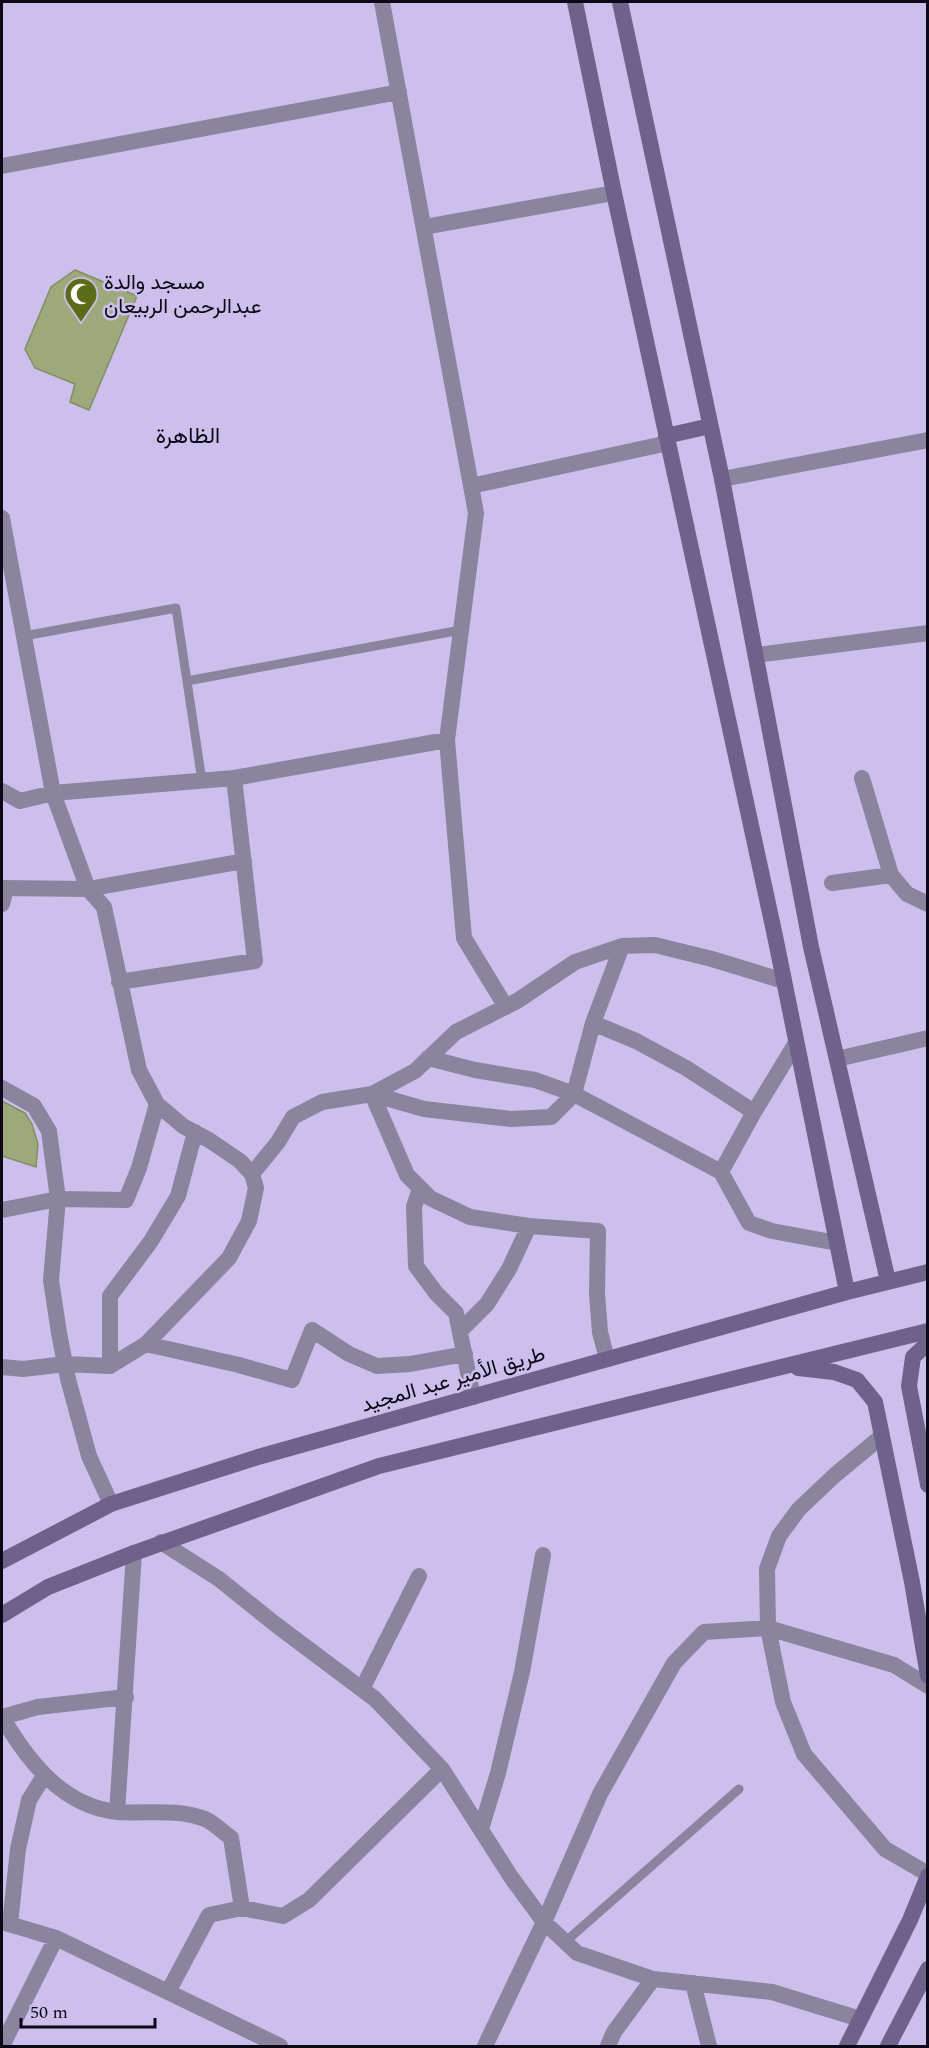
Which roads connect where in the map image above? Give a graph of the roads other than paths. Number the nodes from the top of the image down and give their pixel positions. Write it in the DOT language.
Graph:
graph roads {
  1 [pos="382,2"];
  2 [pos="575,2"];
  3 [pos="620,2"];
  4 [pos="399,92"];
  5 [pos="2,166"];
  6 [pos="614,193"];
  7 [pos="424,227"];
  8 [pos="710,426"];
  9 [pos="667,440"];
  10 [pos="927,440"];
  11 [pos="722,479"];
  12 [pos="471,486"];
  13 [pos="2,518"];
  14 [pos="461,630"];
  15 [pos="927,633"];
  16 [pos="24,636"];
  17 [pos="756,655"];
  18 [pos="187,681"];
  19 [pos="447,740"];
  20 [pos="234,778"];
  21 [pos="862,778"];
  22 [pos="202,781"];
  23 [pos="2,791"];
  24 [pos="53,793"];
  25 [pos="244,861"];
  26 [pos="891,875"];
  27 [pos="832,883"];
  28 [pos="88,889"];
  29 [pos="3,894"];
  30 [pos="927,904"];
  31 [pos="622,946"];
  32 [pos="784,981"];
  33 [pos="119,982"];
  34 [pos="506,1007"];
  35 [pos="592,1023"];
  36 [pos="927,1038"];
  37 [pos="796,1043"];
  38 [pos="428,1058"];
  39 [pos="837,1059"];
  40 [pos="2,1088"];
  41 [pos="372,1094"];
  42 [pos="574,1094"];
  43 [pos="157,1104"];
  44 [pos="754,1113"];
  45 [pos="195,1132"];
  46 [pos="722,1172"];
  47 [pos="252,1174"];
  48 [pos="420,1188"];
  49 [pos="58,1199"];
  50 [pos="2,1210"];
  51 [pos="529,1226"];
  52 [pos="837,1243"];
  53 [pos="927,1272"];
  54 [pos="888,1281"];
  55 [pos="847,1292"];
  56 [pos="460,1331"];
  57 [pos="927,1331"];
  58 [pos="927,1343"];
  59 [pos="146,1344"];
  60 [pos="465,1354"];
  61 [pos="607,1359"];
  62 [pos="65,1364"];
  63 [pos="110,1366"];
  64 [pos="2,1367"];
  65 [pos="786,1367"];
  66 [pos="473,1397"];
  67 [pos="882,1436"];
  68 [pos="927,1485"];
  69 [pos="111,1504"];
  70 [pos="161,1542"];
  71 [pos="134,1552"];
  72 [pos="543,1555"];
  73 [pos="2,1561"];
  74 [pos="419,1576"];
  75 [pos="2,1615"];
  76 [pos="768,1628"];
  77 [pos="927,1676"];
  78 [pos="927,1686"];
  79 [pos="362,1689"];
  80 [pos="126,1696"];
  81 [pos="2,1717"];
  82 [pos="442,1769"];
  83 [pos="44,1776"];
  84 [pos="739,1789"];
  85 [pos="117,1812"];
  86 [pos="482,1829"];
  87 [pos="927,1875"];
  88 [pos="242,1908"];
  89 [pos="544,1922"];
  90 [pos="5,1923"];
  91 [pos="56,1938"];
  92 [pos="565,1942"];
  93 [pos="927,1969"];
  94 [pos="653,1979"];
  95 [pos="693,1983"];
  96 [pos="168,1992"];
  97 [pos="860,2019"];
  98 [pos="2,2046"];
  99 [pos="280,2046"];
  100 [pos="485,2046"];
  101 [pos="608,2046"];
  102 [pos="709,2046"];
  103 [pos="847,2046"];
  104 [pos="888,2046"];
  1 -- 4 [label="street"];
  2 -- 6 [label="main road"];
  3 -- 8 [label="main road"];
  4 -- 5 [label="street"];
  4 -- 7 [label="street"];
  6 -- 7 [label="street"];
  6 -- 9 [label="main road"];
  7 -- 12 [label="street"];
  8 -- 9 [label="main road"];
  8 -- 11 [label="main road"];
  9 -- 12 [label="street"];
  9 -- 32 [label="main road"];
  10 -- 11 [label="street"];
  11 -- 17 [label="main road"];
  12 -- 14 [label="street"];
  13 -- 16 [label="street"];
  14 -- 18 [label="lane"];
  14 -- 19 [label="street"];
  15 -- 17 [label="street"];
  16 -- 18 [label="lane"];
  16 -- 24 [label="street"];
  17 -- 39 [label="main road"];
  18 -- 22 [label="lane"];
  19 -- 20 [label="street"];
  19 -- 34 [label="street"];
  20 -- 22 [label="street"];
  20 -- 25 [label="street"];
  21 -- 26 [label="street"];
  22 -- 24 [label="street"];
  23 -- 24 [label="street"];
  24 -- 28 [label="street"];
  25 -- 28 [label="street"];
  25 -- 33 [label="street"];
  26 -- 27 [label="street"];
  26 -- 30 [label="street"];
  28 -- 29 [label="street"];
  28 -- 33 [label="street"];
  31 -- 32 [label="street"];
  31 -- 34 [label="street"];
  31 -- 35 [label="street"];
  32 -- 37 [label="main road"];
  33 -- 43 [label="street"];
  34 -- 38 [label="street"];
  35 -- 42 [label="street"];
  35 -- 44 [label="street"];
  36 -- 39 [label="street"];
  37 -- 44 [label="street"];
  37 -- 52 [label="main road"];
  38 -- 41 [label="street"];
  38 -- 42 [label="street"];
  39 -- 54 [label="main road"];
  40 -- 49 [label="street"];
  41 -- 42 [label="street"];
  41 -- 47 [label="street"];
  41 -- 48 [label="street"];
  42 -- 46 [label="street"];
  43 -- 45 [label="street"];
  43 -- 49 [label="street"];
  44 -- 46 [label="street"];
  45 -- 47 [label="street"];
  45 -- 63 [label="street"];
  46 -- 52 [label="street"];
  47 -- 59 [label="street"];
  48 -- 51 [label="street"];
  48 -- 56 [label="street"];
  49 -- 50 [label="street"];
  49 -- 62 [label="street"];
  51 -- 56 [label="street"];
  51 -- 61 [label="street"];
  52 -- 55 [label="main road"];
  53 -- 54 [label="main road, طريق الأمير عبد المجيد"];
  54 -- 55 [label="main road, طريق الأمير عبد المجيد"];
  55 -- 61 [label="main road, طريق الأمير عبد المجيد"];
  56 -- 60 [label="street"];
  57 -- 65 [label="main road"];
  58 -- 68 [label="main road"];
  59 -- 60 [label="street"];
  59 -- 63 [label="street"];
  60 -- 66 [label="street"];
  61 -- 66 [label="main road, طريق الأمير عبد المجيد"];
  62 -- 63 [label="street"];
  62 -- 64 [label="street"];
  62 -- 69 [label="street"];
  65 -- 67 [label="main road"];
  65 -- 70 [label="main road"];
  66 -- 69 [label="main road, طريق الأمير عبد المجيد"];
  67 -- 76 [label="street"];
  67 -- 77 [label="main road"];
  69 -- 73 [label="main road, طريق الأمير عبد المجيد"];
  70 -- 71 [label="main road"];
  70 -- 79 [label="street"];
  71 -- 75 [label="main road"];
  71 -- 80 [label="street"];
  72 -- 86 [label="street"];
  74 -- 79 [label="street"];
  76 -- 78 [label="street"];
  76 -- 87 [label="street"];
  76 -- 89 [label="street"];
  79 -- 82 [label="street"];
  80 -- 81 [label="street"];
  80 -- 85 [label="street"];
  81 -- 83 [label="street"];
  82 -- 86 [label="street"];
  82 -- 88 [label="street"];
  83 -- 85 [label="street"];
  83 -- 90 [label="street"];
  84 -- 92 [label="lane"];
  85 -- 88 [label="street"];
  86 -- 89 [label="street"];
  87 -- 97 [label="main road"];
  88 -- 96 [label="street"];
  89 -- 92 [label="street"];
  89 -- 100 [label="street"];
  90 -- 91 [label="street"];
  91 -- 96 [label="street"];
  91 -- 98 [label="street"];
  92 -- 94 [label="street"];
  93 -- 104 [label="main road"];
  94 -- 95 [label="street"];
  94 -- 101 [label="street"];
  95 -- 97 [label="street"];
  95 -- 102 [label="street"];
  96 -- 99 [label="street"];
  97 -- 103 [label="main road"];
}
